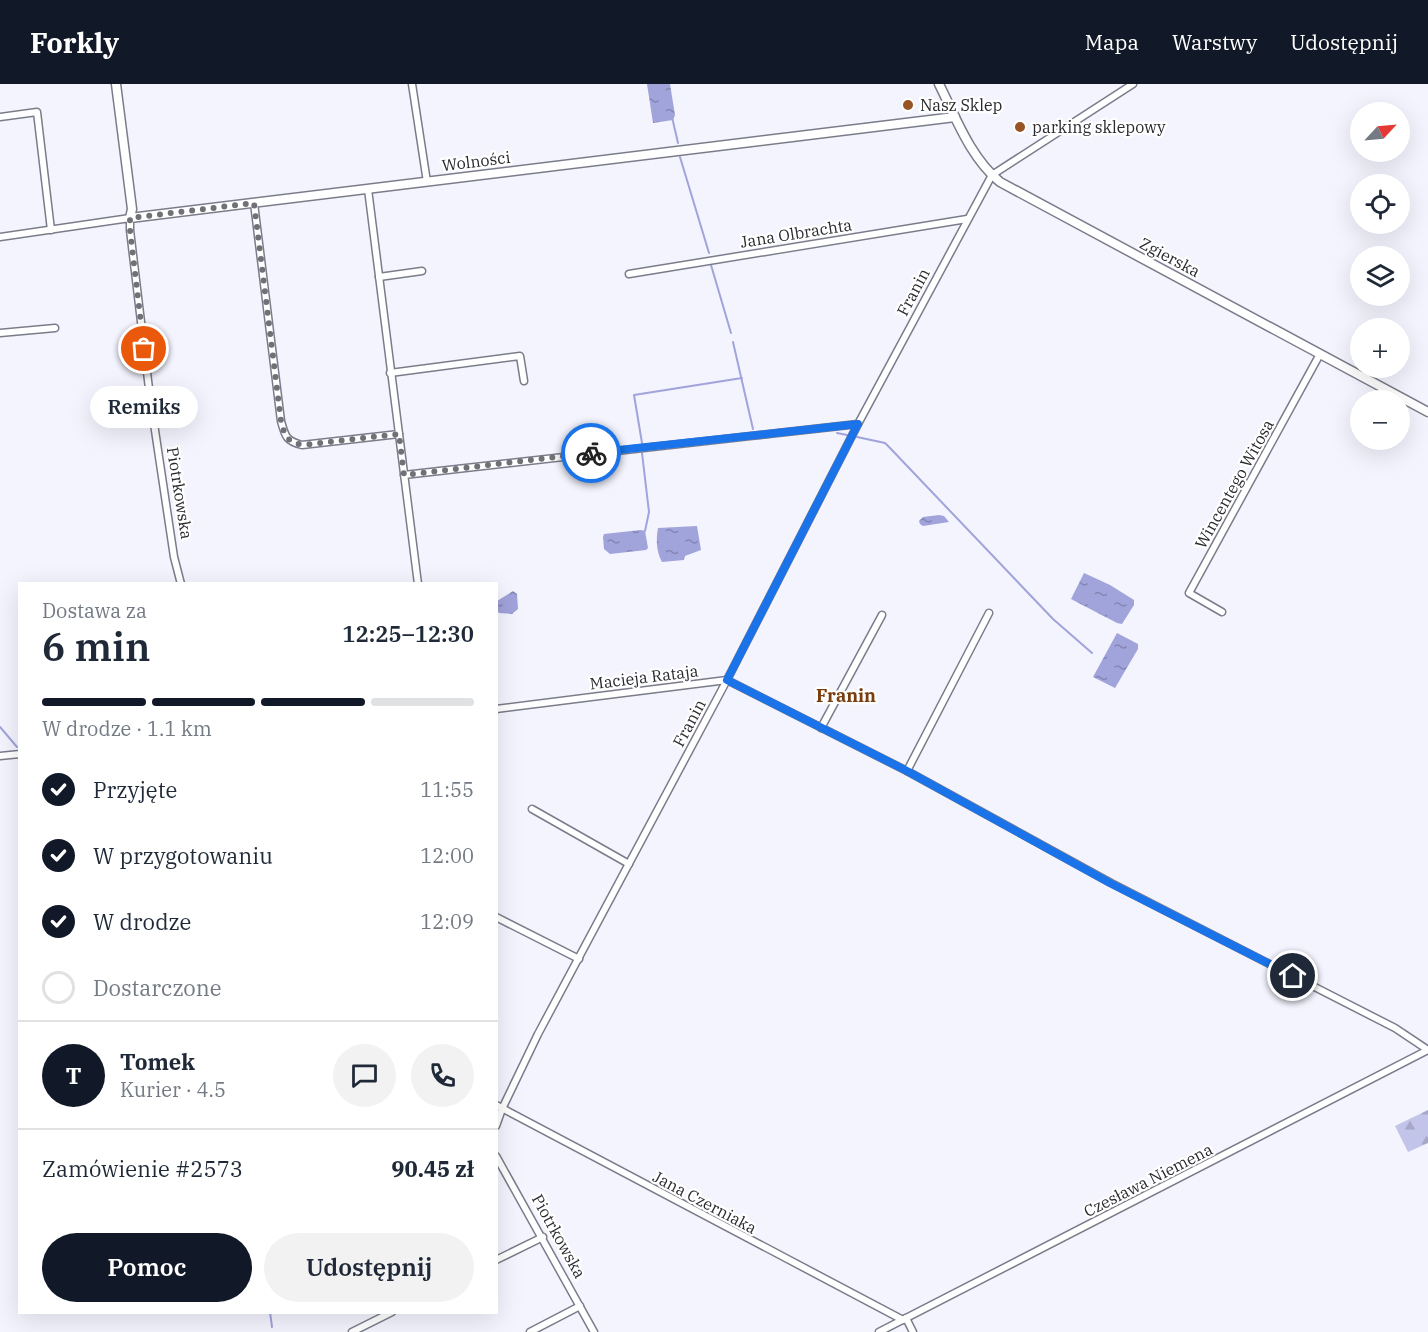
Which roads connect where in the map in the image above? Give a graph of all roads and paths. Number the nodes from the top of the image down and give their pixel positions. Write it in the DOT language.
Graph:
graph roads {
  1 [pos="116,84"];
  2 [pos="412,84"];
  3 [pos="939,84"];
  4 [pos="1133,84"];
  5 [pos="0,117"];
  6 [pos="955,117"];
  7 [pos="992,175"];
  8 [pos="427,182"];
  9 [pos="368,189"];
  10 [pos="254,203"];
  11 [pos="130,218"];
  12 [pos="968,219"];
  13 [pos="51,230"];
  14 [pos="0,237"];
  15 [pos="422,271"];
  16 [pos="629,274"];
  17 [pos="379,277"];
  18 [pos="55,328"];
  19 [pos="0,333"];
  20 [pos="1320,354"];
  21 [pos="390,373"];
  22 [pos="524,381"];
  23 [pos="1428,412"];
  24 [pos="858,424"];
  25 [pos="399,434"];
  26 [pos="404,475"];
  27 [pos="180,582"];
  28 [pos="418,582"];
  29 [pos="1222,612"];
  30 [pos="989,613"];
  31 [pos="882,615"];
  32 [pos="727,680"];
  33 [pos="498,709"];
  34 [pos="821,728"];
  35 [pos="18,754"];
  36 [pos="0,756"];
  37 [pos="907,771"];
  38 [pos="532,809"];
  39 [pos="629,864"];
  40 [pos="498,918"];
  41 [pos="579,959"];
  42 [pos="1428,1050"];
  43 [pos="499,1107"];
  44 [pos="498,1164"];
  45 [pos="543,1237"];
  46 [pos="498,1259"];
  47 [pos="580,1306"];
  48 [pos="388,1314"];
  49 [pos="904,1319"];
  50 [pos="352,1332"];
  51 [pos="530,1332"];
  52 [pos="594,1332"];
  53 [pos="879,1332"];
  54 [pos="913,1332"];
  1 -- 11 [label="street, Piotrkowska"];
  2 -- 8 [label="street"];
  3 -- 6 [label="street, Zgierska"];
  4 -- 7 [label="street"];
  5 -- 13 [label="street"];
  6 -- 7 [label="street, Zgierska"];
  6 -- 8 [label="street, Wolności"];
  7 -- 12 [label="street, Franin"];
  7 -- 20 [label="street, Zgierska"];
  8 -- 9 [label="street, Wolności"];
  9 -- 10 [label="street, Wolności"];
  9 -- 17 [label="street"];
  10 -- 11 [label="street, Wolności"];
  10 -- 25 [label="street"];
  11 -- 13 [label="street, Wolności"];
  11 -- 27 [label="street, Piotrkowska"];
  12 -- 16 [label="street, Jana Olbrachta"];
  12 -- 24 [label="street, Franin"];
  13 -- 14 [label="street, Wolności"];
  15 -- 17 [label="street"];
  17 -- 21 [label="street"];
  18 -- 19 [label="street"];
  20 -- 23 [label="street, Zgierska"];
  20 -- 29 [label="street, Wincentego Witosa"];
  21 -- 22 [label="street"];
  21 -- 25 [label="street"];
  24 -- 26 [label="street"];
  24 -- 32 [label="street, Franin"];
  25 -- 26 [label="street"];
  26 -- 28 [label="street"];
  30 -- 37 [label="street"];
  31 -- 34 [label="street"];
  32 -- 33 [label="street, Macieja Rataja"];
  32 -- 34 [label="street"];
  32 -- 39 [label="street, Franin"];
  34 -- 37 [label="street"];
  35 -- 36 [label="street"];
  37 -- 42 [label="street"];
  38 -- 39 [label="street"];
  39 -- 41 [label="street, Franin"];
  40 -- 41 [label="street"];
  41 -- 43 [label="street, Franin"];
  42 -- 49 [label="street, Czesława Niemena"];
  43 -- 49 [label="street, Jana Czerniaka"];
  44 -- 45 [label="street, Piotrkowska"];
  45 -- 46 [label="street"];
  45 -- 47 [label="street, Piotrkowska"];
  47 -- 51 [label="street"];
  47 -- 52 [label="street, Piotrkowska"];
  48 -- 50 [label="street"];
  49 -- 53 [label="street, Czesława Niemena"];
  49 -- 54 [label="street"];
}
